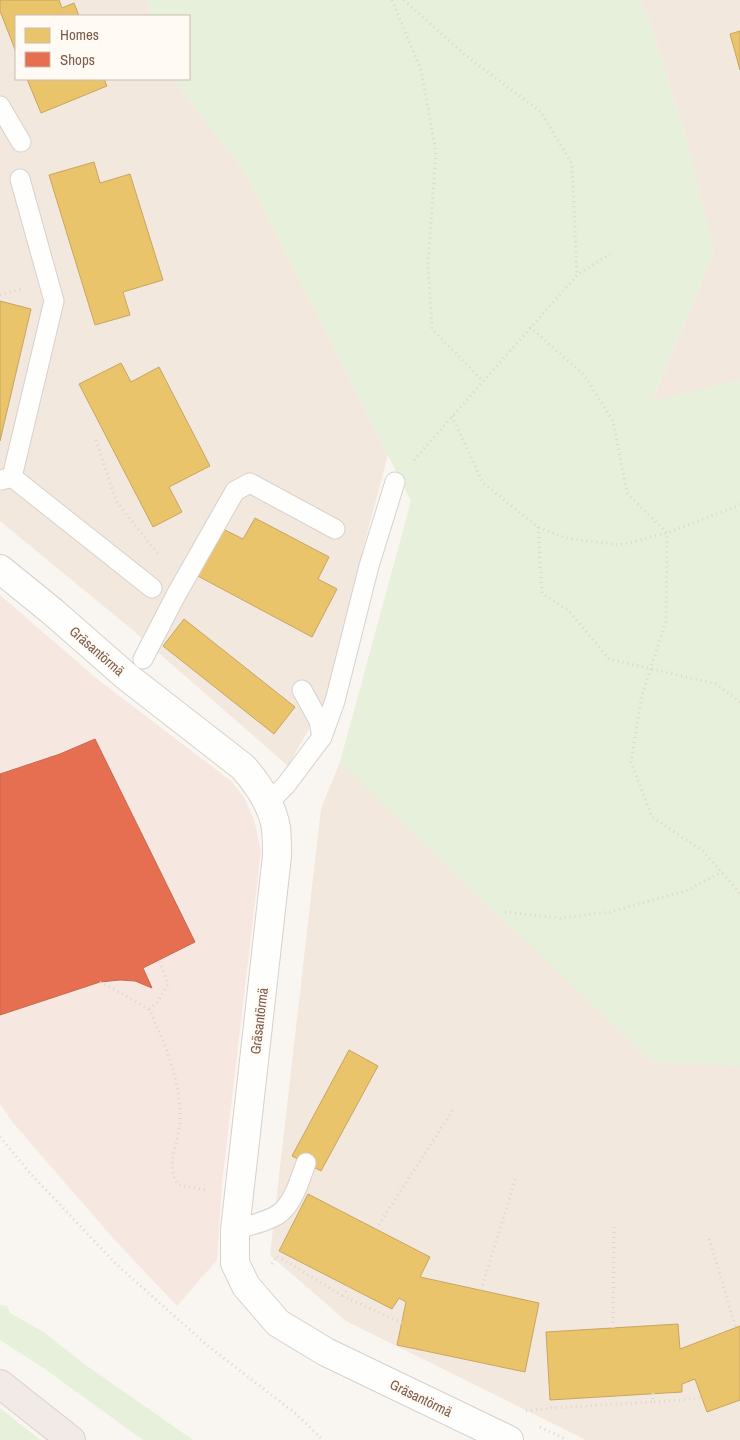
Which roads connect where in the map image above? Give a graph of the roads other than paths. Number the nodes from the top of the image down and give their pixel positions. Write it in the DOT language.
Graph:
graph roads {
  1 [pos="0,106"];
  2 [pos="21,142"];
  3 [pos="20,179"];
  4 [pos="6,479"];
  5 [pos="395,482"];
  6 [pos="335,529"];
  7 [pos="0,568"];
  8 [pos="152,588"];
  9 [pos="143,658"];
  10 [pos="302,690"];
  11 [pos="322,737"];
  12 [pos="268,803"];
  13 [pos="306,1163"];
  14 [pos="235,1230"];
  15 [pos="0,1384"];
  16 [pos="71,1440"];
  17 [pos="509,1440"];
  1 -- 2 [label="lane"];
  3 -- 4 [label="lane"];
  4 -- 8 [label="lane"];
  5 -- 11 [label="lane"];
  6 -- 9 [label="lane"];
  7 -- 12 [label="street, Gräsantörmä"];
  10 -- 11 [label="lane"];
  11 -- 12 [label="lane"];
  12 -- 14 [label="street, Gräsantörmä"];
  13 -- 14 [label="lane"];
  14 -- 17 [label="street, Gräsantörmä"];
  15 -- 16 [label="highway"];
}
